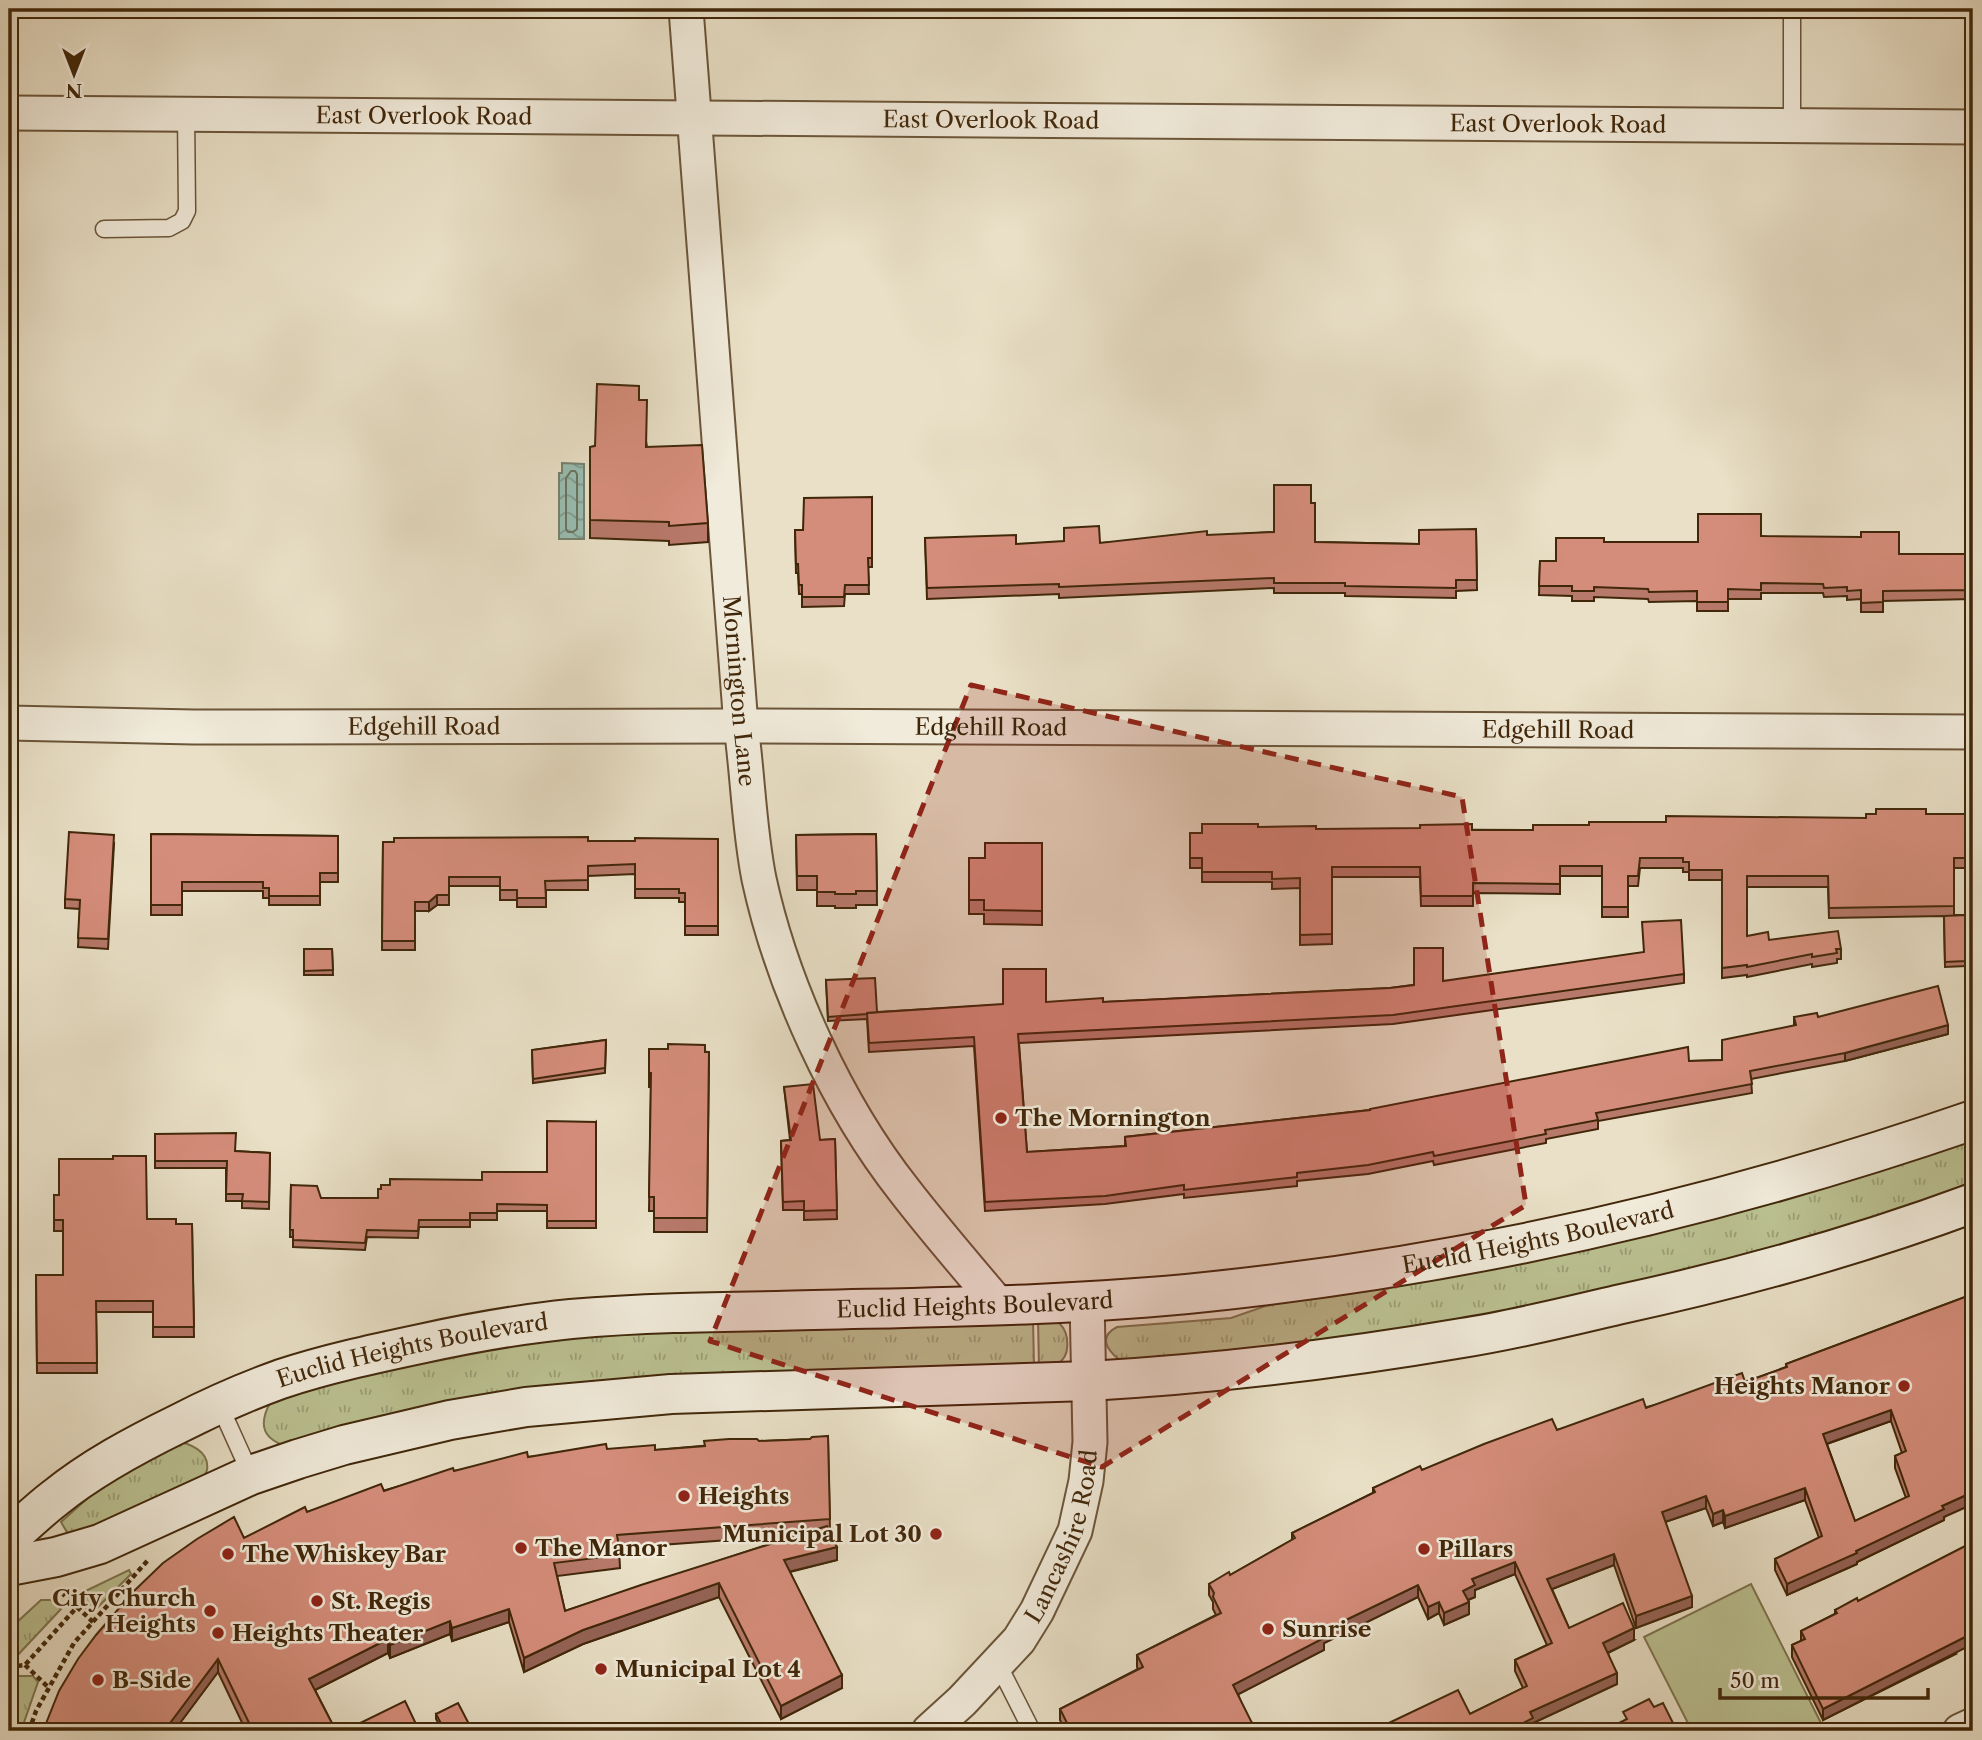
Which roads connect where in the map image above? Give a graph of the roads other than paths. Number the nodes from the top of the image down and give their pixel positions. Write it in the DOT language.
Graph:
graph roads {
  1 [pos="686,9"];
  2 [pos="1792,9"];
  3 [pos="9,113"];
  4 [pos="186,113"];
  5 [pos="695,118"];
  6 [pos="1792,125"];
  7 [pos="1973,127"];
  8 [pos="104,229"];
  9 [pos="9,723"];
  10 [pos="741,726"];
  11 [pos="1973,732"];
  12 [pos="1973,1120"];
  13 [pos="1973,1203"];
  14 [pos="1087,1300"];
  15 [pos="999,1305"];
  16 [pos="1089,1381"];
  17 [pos="219,1404"];
  18 [pos="251,1475"];
  19 [pos="9,1538"];
  20 [pos="9,1566"];
  21 [pos="998,1664"];
  22 [pos="1973,1724"];
  23 [pos="929,1731"];
  24 [pos="1032,1731"];
  25 [pos="1960,1731"];
  1 -- 5 [label="street, Mornington Lane"];
  2 -- 6 [label="lane"];
  3 -- 4 [label="street, East Overlook Road"];
  4 -- 5 [label="street, East Overlook Road"];
  4 -- 8 [label="lane"];
  5 -- 6 [label="street, East Overlook Road"];
  5 -- 10 [label="street, Mornington Lane"];
  6 -- 7 [label="street, East Overlook Road"];
  9 -- 10 [label="street, Edgehill Road"];
  10 -- 11 [label="street, Edgehill Road"];
  10 -- 15 [label="street, Mornington Lane"];
  12 -- 14 [label="main road, Euclid Heights Boulevard"];
  13 -- 16 [label="main road"];
  14 -- 15 [label="main road, Euclid Heights Boulevard"];
  14 -- 16 [label="street, Lancashire Road"];
  15 -- 17 [label="main road, Euclid Heights Boulevard"];
  16 -- 18 [label="main road"];
  16 -- 21 [label="street, Lancashire Road"];
  17 -- 18 [label="lane"];
  17 -- 19 [label="main road, Euclid Heights Boulevard"];
  18 -- 20 [label="main road"];
  21 -- 23 [label="street, Lancashire Road"];
  21 -- 24 [label="lane"];
  22 -- 25 [label="street"];
}
